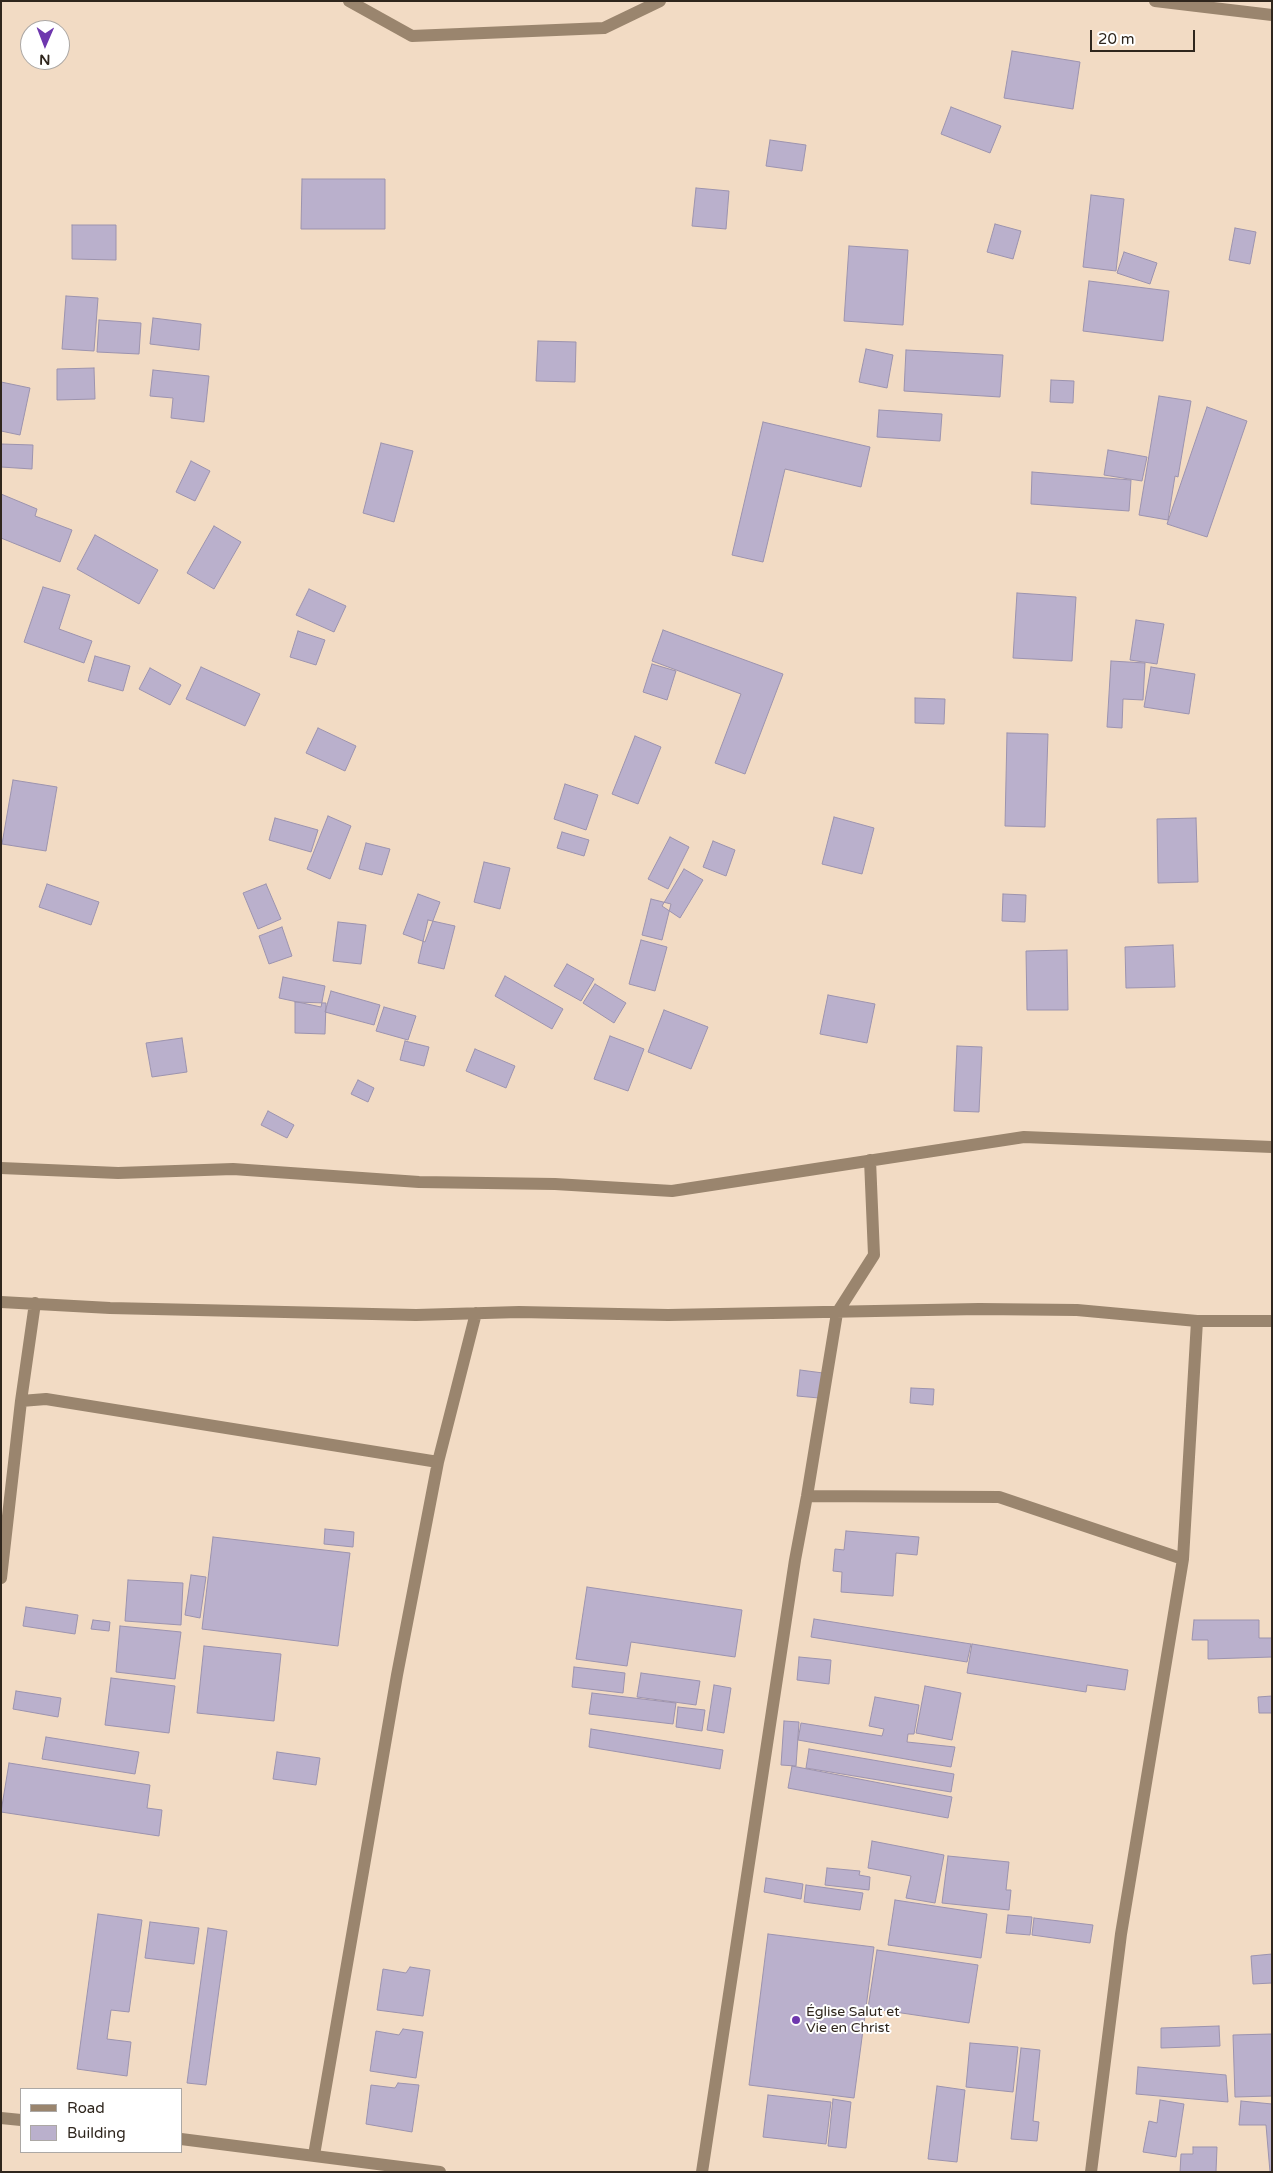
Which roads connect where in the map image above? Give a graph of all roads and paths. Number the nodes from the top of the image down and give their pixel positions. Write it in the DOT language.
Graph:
graph roads {
  1 [pos="349,1"];
  2 [pos="660,1"];
  3 [pos="1155,1"];
  4 [pos="1219,5"];
  5 [pos="1272,15"];
  6 [pos="1272,1147"];
  7 [pos="870,1160"];
  8 [pos="1,1168"];
  9 [pos="1,1302"];
  10 [pos="35,1303"];
  11 [pos="476,1313"];
  12 [pos="837,1313"];
  13 [pos="1197,1321"];
  14 [pos="1272,1322"];
  15 [pos="21,1401"];
  16 [pos="438,1462"];
  17 [pos="807,1496"];
  18 [pos="1183,1559"];
  19 [pos="1,1578"];
  20 [pos="1,2118"];
  21 [pos="20,2120"];
  22 [pos="182,2139"];
  23 [pos="314,2155"];
  24 [pos="440,2172"];
  25 [pos="702,2172"];
  26 [pos="1091,2172"];
  1 -- 2 [label="street"];
  3 -- 4 [label="street"];
  4 -- 5 [label="street"];
  6 -- 7 [label="street"];
  7 -- 8 [label="street"];
  7 -- 12 [label="street"];
  9 -- 10 [label="street"];
  10 -- 11 [label="street"];
  10 -- 15 [label="street"];
  11 -- 12 [label="street"];
  11 -- 16 [label="street"];
  12 -- 13 [label="street"];
  12 -- 17 [label="street"];
  13 -- 14 [label="street"];
  13 -- 18 [label="street"];
  15 -- 16 [label="street"];
  15 -- 19 [label="street"];
  16 -- 23 [label="street"];
  17 -- 18 [label="street"];
  17 -- 25 [label="street"];
  18 -- 26 [label="street"];
  20 -- 21 [label="street"];
  22 -- 23 [label="street"];
  23 -- 24 [label="street"];
}
